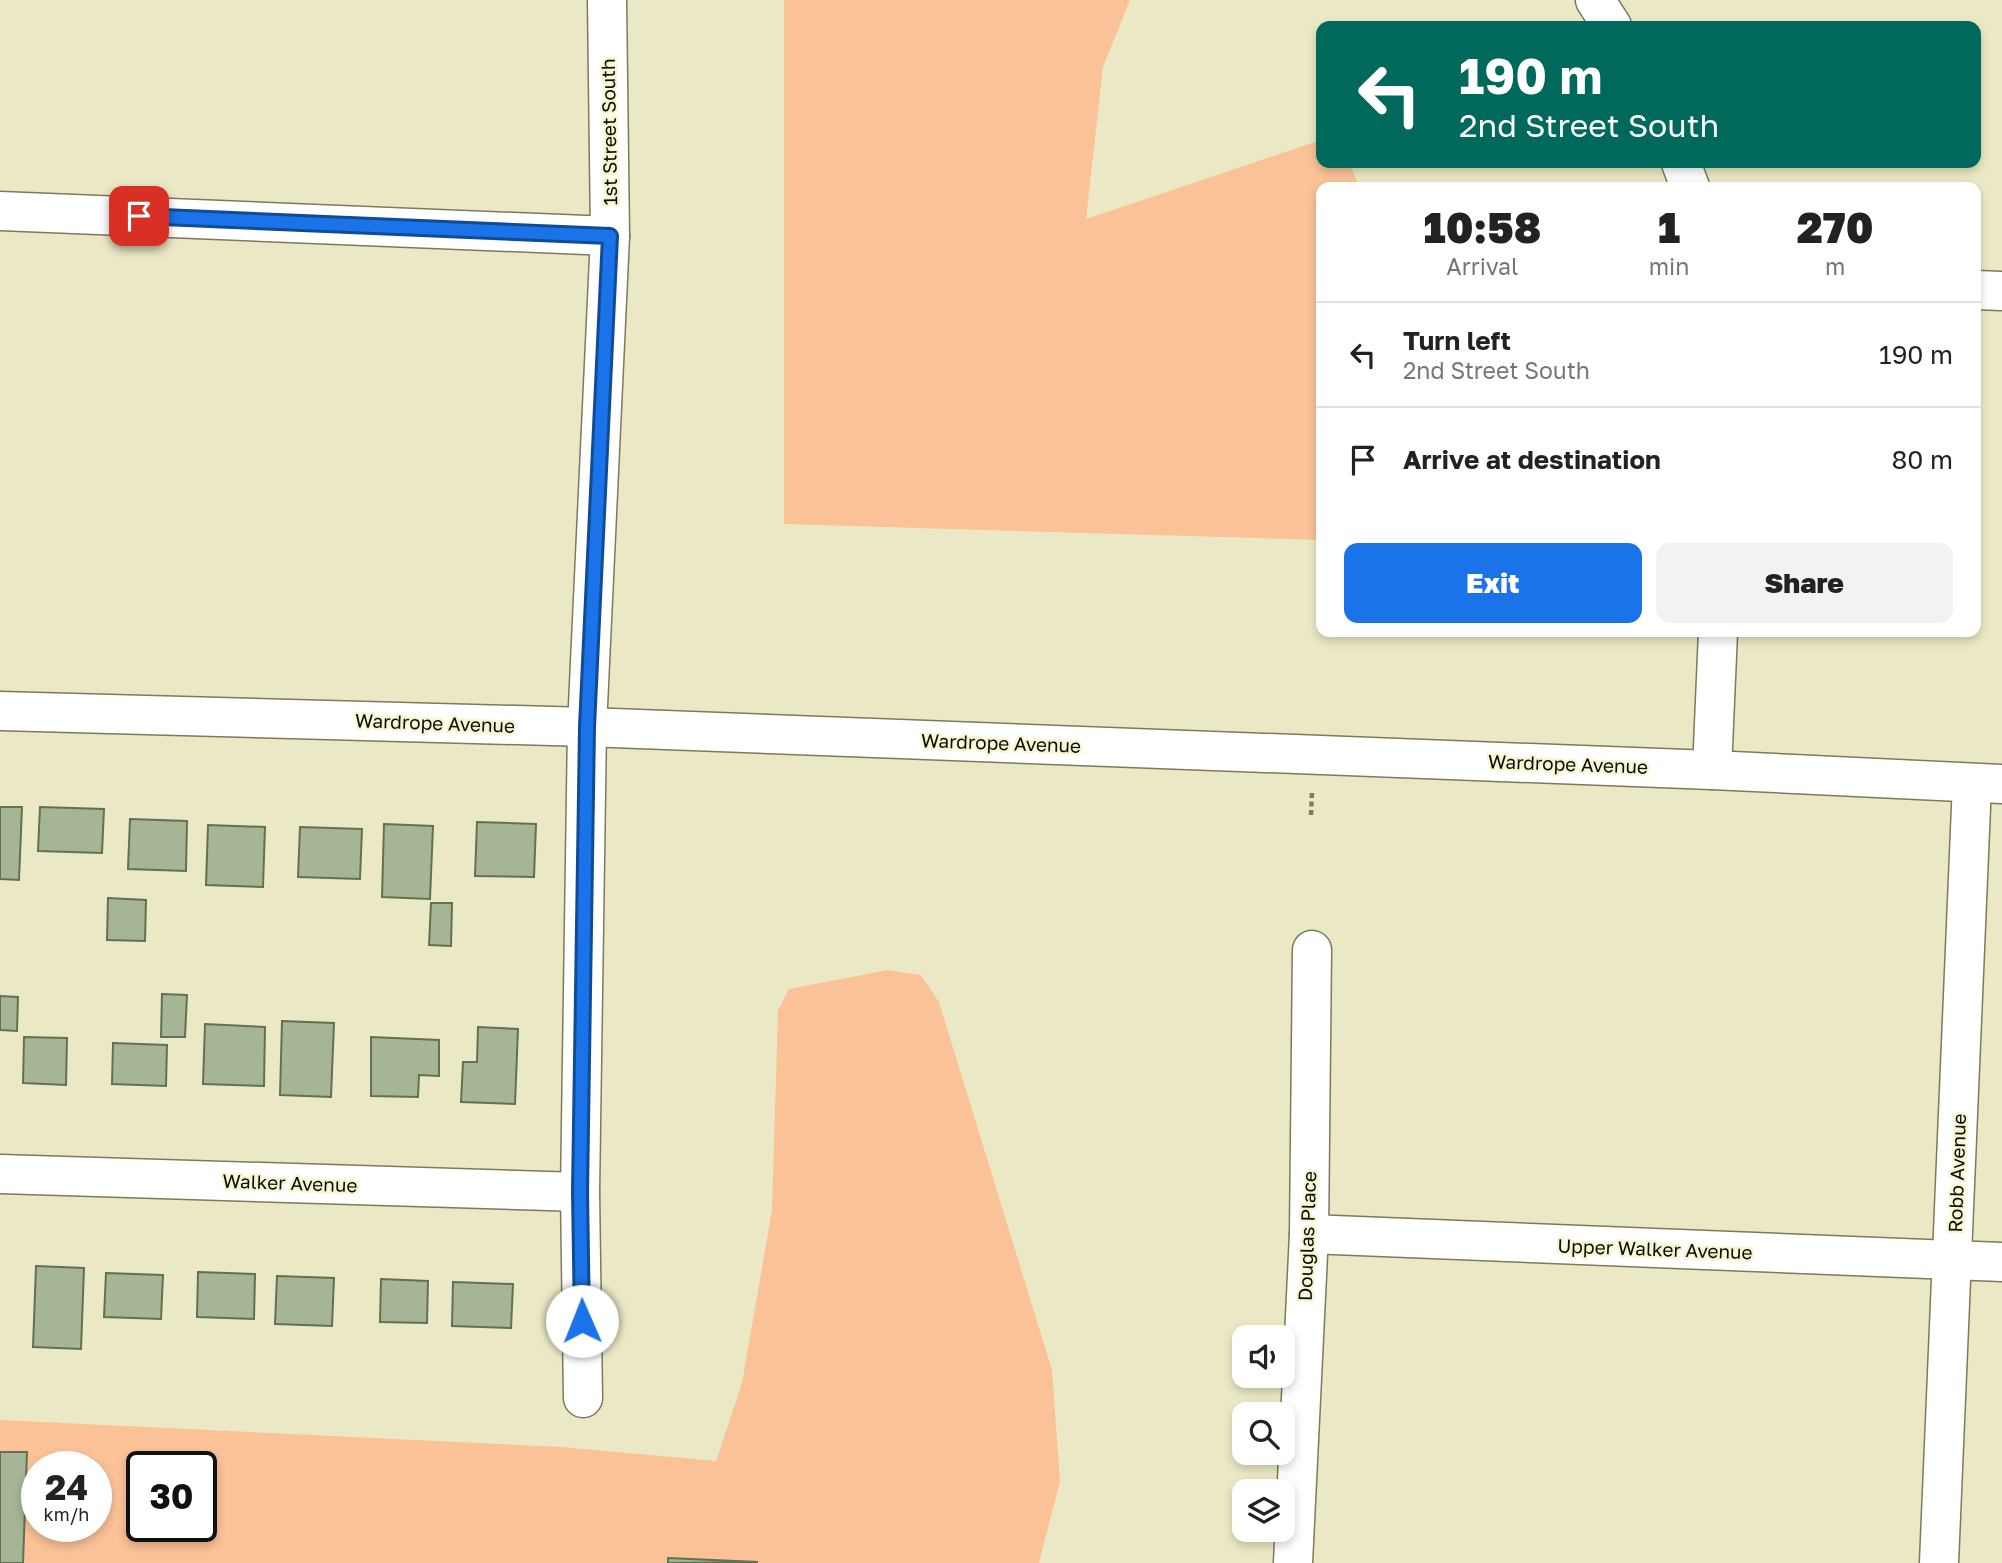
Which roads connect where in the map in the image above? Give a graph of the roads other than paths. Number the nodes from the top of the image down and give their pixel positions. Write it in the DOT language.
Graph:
graph roads {
  1 [pos="607,0"];
  2 [pos="1595,0"];
  3 [pos="1609,21"];
  4 [pos="0,211"];
  5 [pos="610,236"];
  6 [pos="1981,290"];
  7 [pos="2002,291"];
  8 [pos="1718,637"];
  9 [pos="0,711"];
  10 [pos="587,727"];
  11 [pos="1712,770"];
  12 [pos="1987,784"];
  13 [pos="1312,950"];
  14 [pos="0,1174"];
  15 [pos="580,1192"];
  16 [pos="1309,1234"];
  17 [pos="1954,1261"];
  18 [pos="2002,1262"];
  19 [pos="583,1398"];
  20 [pos="1293,1563"];
  21 [pos="1939,1563"];
  1 -- 5 [label="street, 1st Street South"];
  2 -- 3 [label="street"];
  4 -- 5 [label="street"];
  5 -- 10 [label="street, 1st Street South"];
  6 -- 7 [label="street"];
  8 -- 11 [label="street"];
  9 -- 10 [label="street, Wardrope Avenue"];
  10 -- 11 [label="street, Wardrope Avenue"];
  10 -- 15 [label="street, 1st Street South"];
  11 -- 12 [label="street, Wardrope Avenue"];
  12 -- 17 [label="street, Robb Avenue"];
  13 -- 16 [label="street, Douglas Place"];
  14 -- 15 [label="street, Walker Avenue"];
  15 -- 19 [label="street, 1st Street South"];
  16 -- 17 [label="street, Upper Walker Avenue"];
  16 -- 20 [label="street, Douglas Place"];
  17 -- 18 [label="street, Upper Walker Avenue"];
  17 -- 21 [label="street, Robb Avenue"];
}
